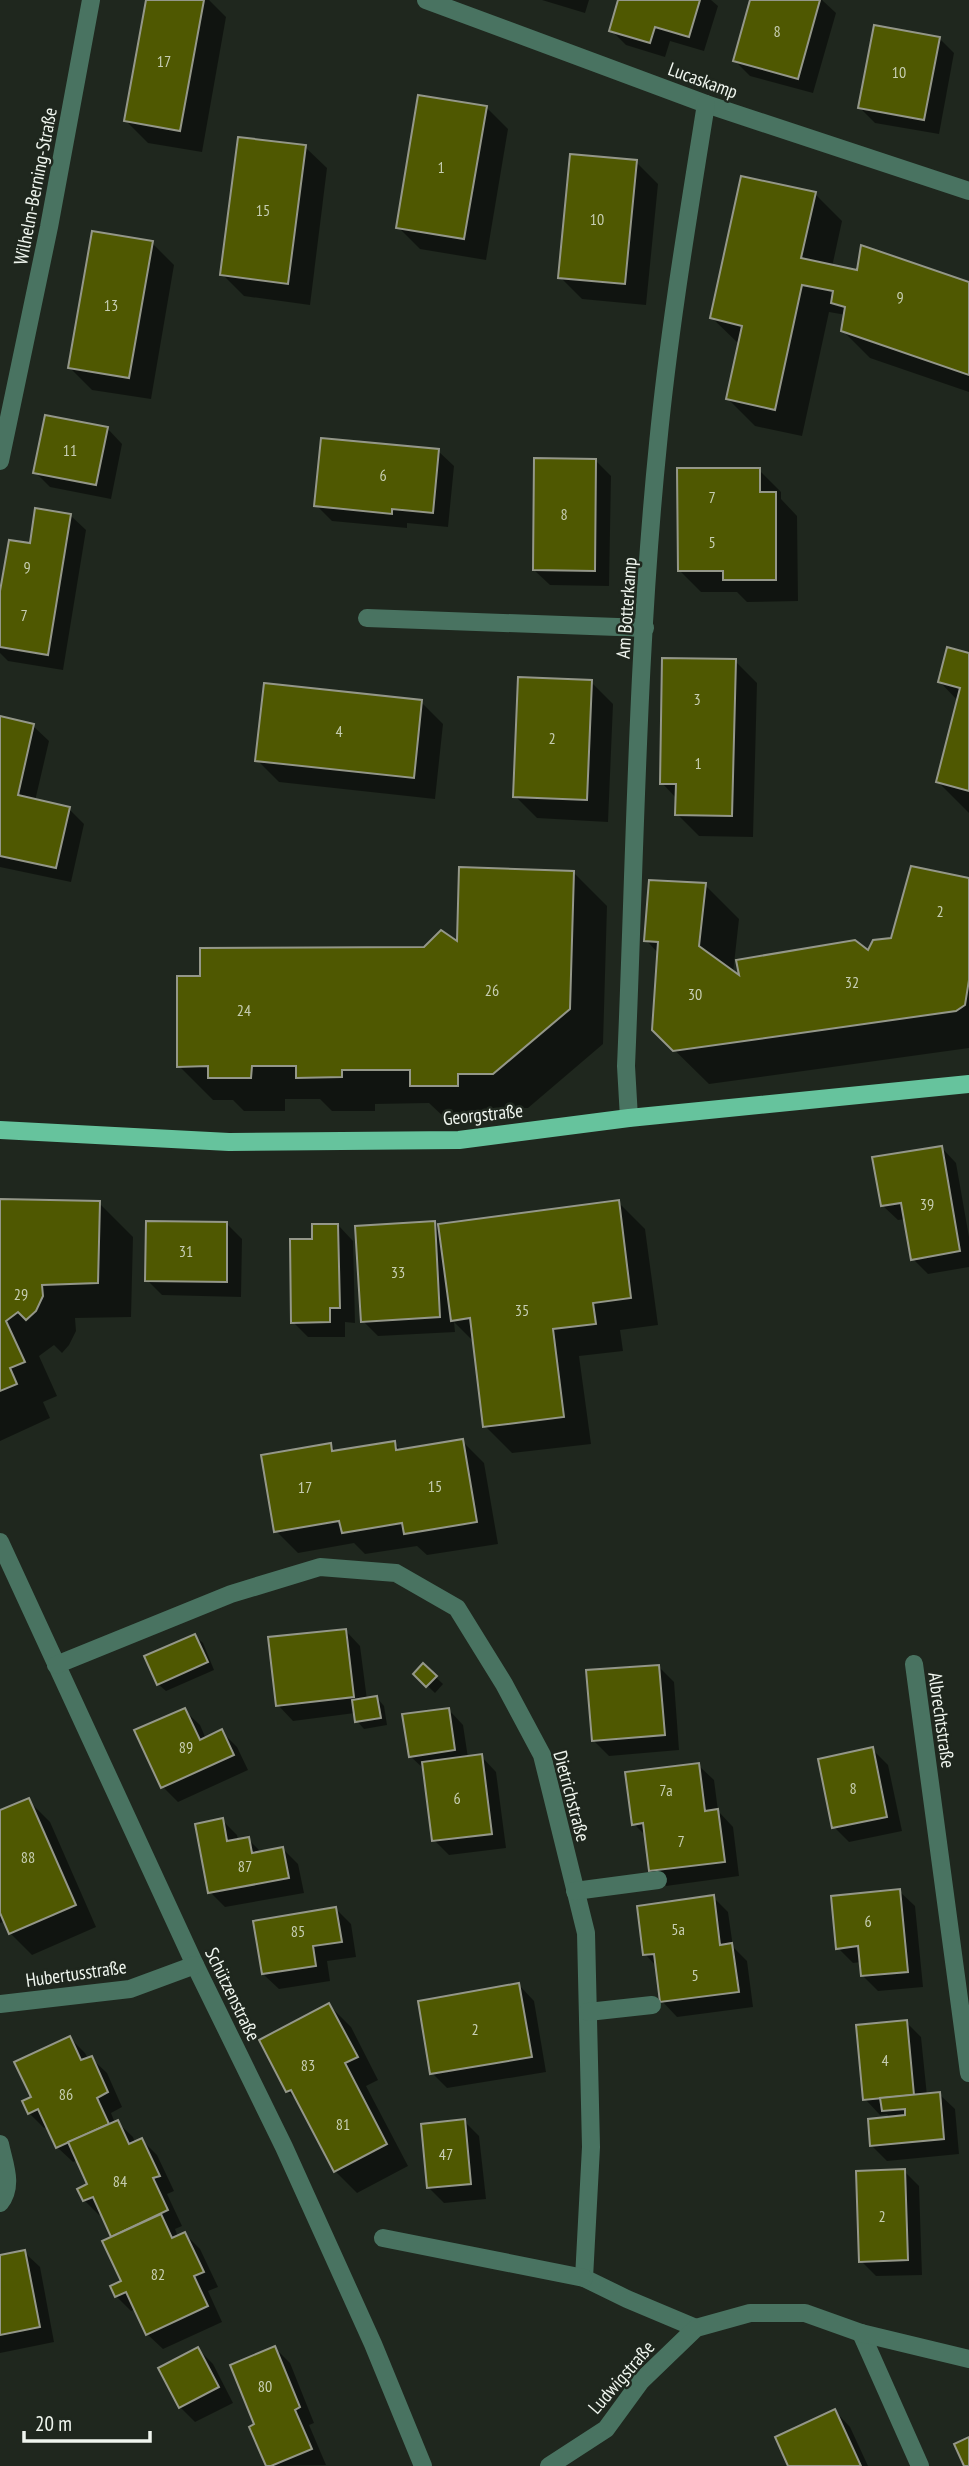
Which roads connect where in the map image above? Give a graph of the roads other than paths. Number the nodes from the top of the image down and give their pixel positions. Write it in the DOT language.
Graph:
graph roads {
  1 [pos="91,0"];
  2 [pos="426,0"];
  3 [pos="706,104"];
  4 [pos="969,191"];
  5 [pos="0,461"];
  6 [pos="367,618"];
  7 [pos="645,628"];
  8 [pos="969,1084"];
  9 [pos="629,1118"];
  10 [pos="0,1130"];
  11 [pos="0,1542"];
  12 [pos="914,1664"];
  13 [pos="56,1665"];
  14 [pos="658,1880"];
  15 [pos="575,1891"];
  16 [pos="195,1965"];
  17 [pos="0,2004"];
  18 [pos="652,2005"];
  19 [pos="588,2012"];
  20 [pos="969,2073"];
  21 [pos="0,2144"];
  22 [pos="0,2203"];
  23 [pos="383,2238"];
  24 [pos="584,2278"];
  25 [pos="696,2328"];
  26 [pos="861,2333"];
  27 [pos="969,2359"];
  28 [pos="424,2466"];
  29 [pos="549,2466"];
  30 [pos="920,2466"];
  1 -- 5 [label="street, Wilhelm-Berning-Straße"];
  2 -- 3 [label="street, Lucaskamp"];
  3 -- 4 [label="street, Lucaskamp"];
  3 -- 7 [label="street, Am Botterkamp"];
  6 -- 7 [label="street"];
  7 -- 9 [label="street, Am Botterkamp"];
  8 -- 9 [label="main road, Georgstraße"];
  9 -- 10 [label="main road, Georgstraße"];
  11 -- 13 [label="street, Schützenstraße"];
  12 -- 20 [label="street, Albrechtstraße"];
  13 -- 15 [label="street, Dietrichstraße"];
  13 -- 16 [label="street, Schützenstraße"];
  14 -- 15 [label="street"];
  15 -- 19 [label="street, Dietrichstraße"];
  16 -- 17 [label="street, Hubertusstraße"];
  16 -- 28 [label="street, Schützenstraße"];
  18 -- 19 [label="street"];
  19 -- 24 [label="street, Dietrichstraße"];
  21 -- 22 [label="street"];
  23 -- 24 [label="street"];
  24 -- 25 [label="street"];
  25 -- 26 [label="street, Ludwigstraße"];
  25 -- 29 [label="street, Ludwigstraße"];
  26 -- 27 [label="street, Ludwigstraße"];
  26 -- 30 [label="street"];
}
